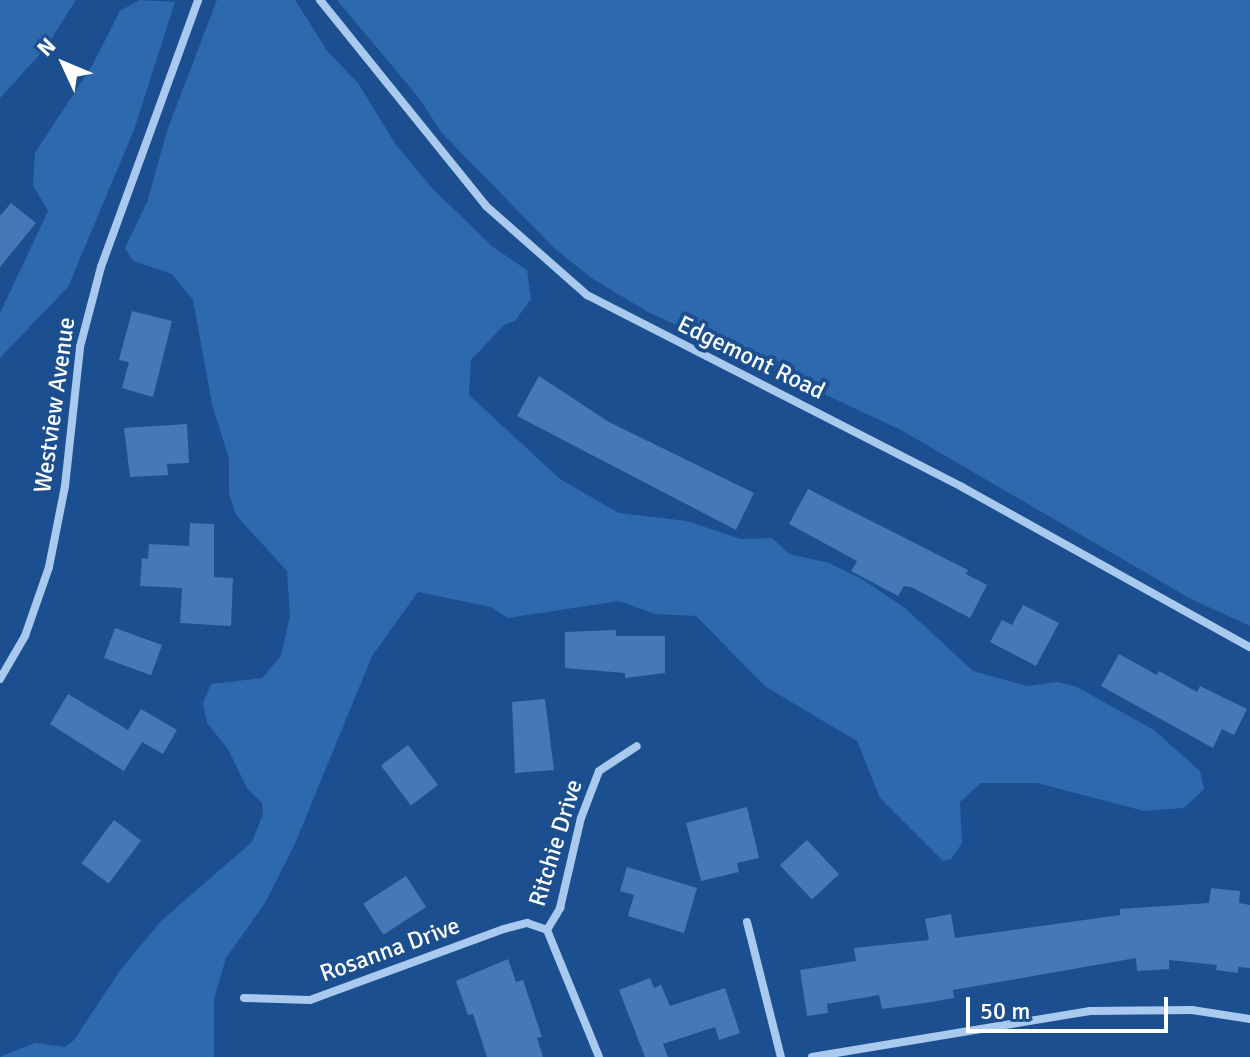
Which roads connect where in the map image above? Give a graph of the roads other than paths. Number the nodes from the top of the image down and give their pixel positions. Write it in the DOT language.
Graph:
graph roads {
  1 [pos="198,0"];
  2 [pos="320,0"];
  3 [pos="1250,647"];
  4 [pos="0,679"];
  5 [pos="637,746"];
  6 [pos="747,922"];
  7 [pos="547,930"];
  8 [pos="244,998"];
  9 [pos="1250,1019"];
  10 [pos="599,1057"];
  11 [pos="781,1057"];
  12 [pos="812,1057"];
  1 -- 4 [label="street, Westview Avenue"];
  2 -- 3 [label="street, Edgemont Road"];
  5 -- 7 [label="street, Ritchie Drive"];
  6 -- 11 [label="street"];
  7 -- 8 [label="street, Rosanna Drive"];
  7 -- 10 [label="street, Ritchie Drive"];
  9 -- 12 [label="street"];
}
